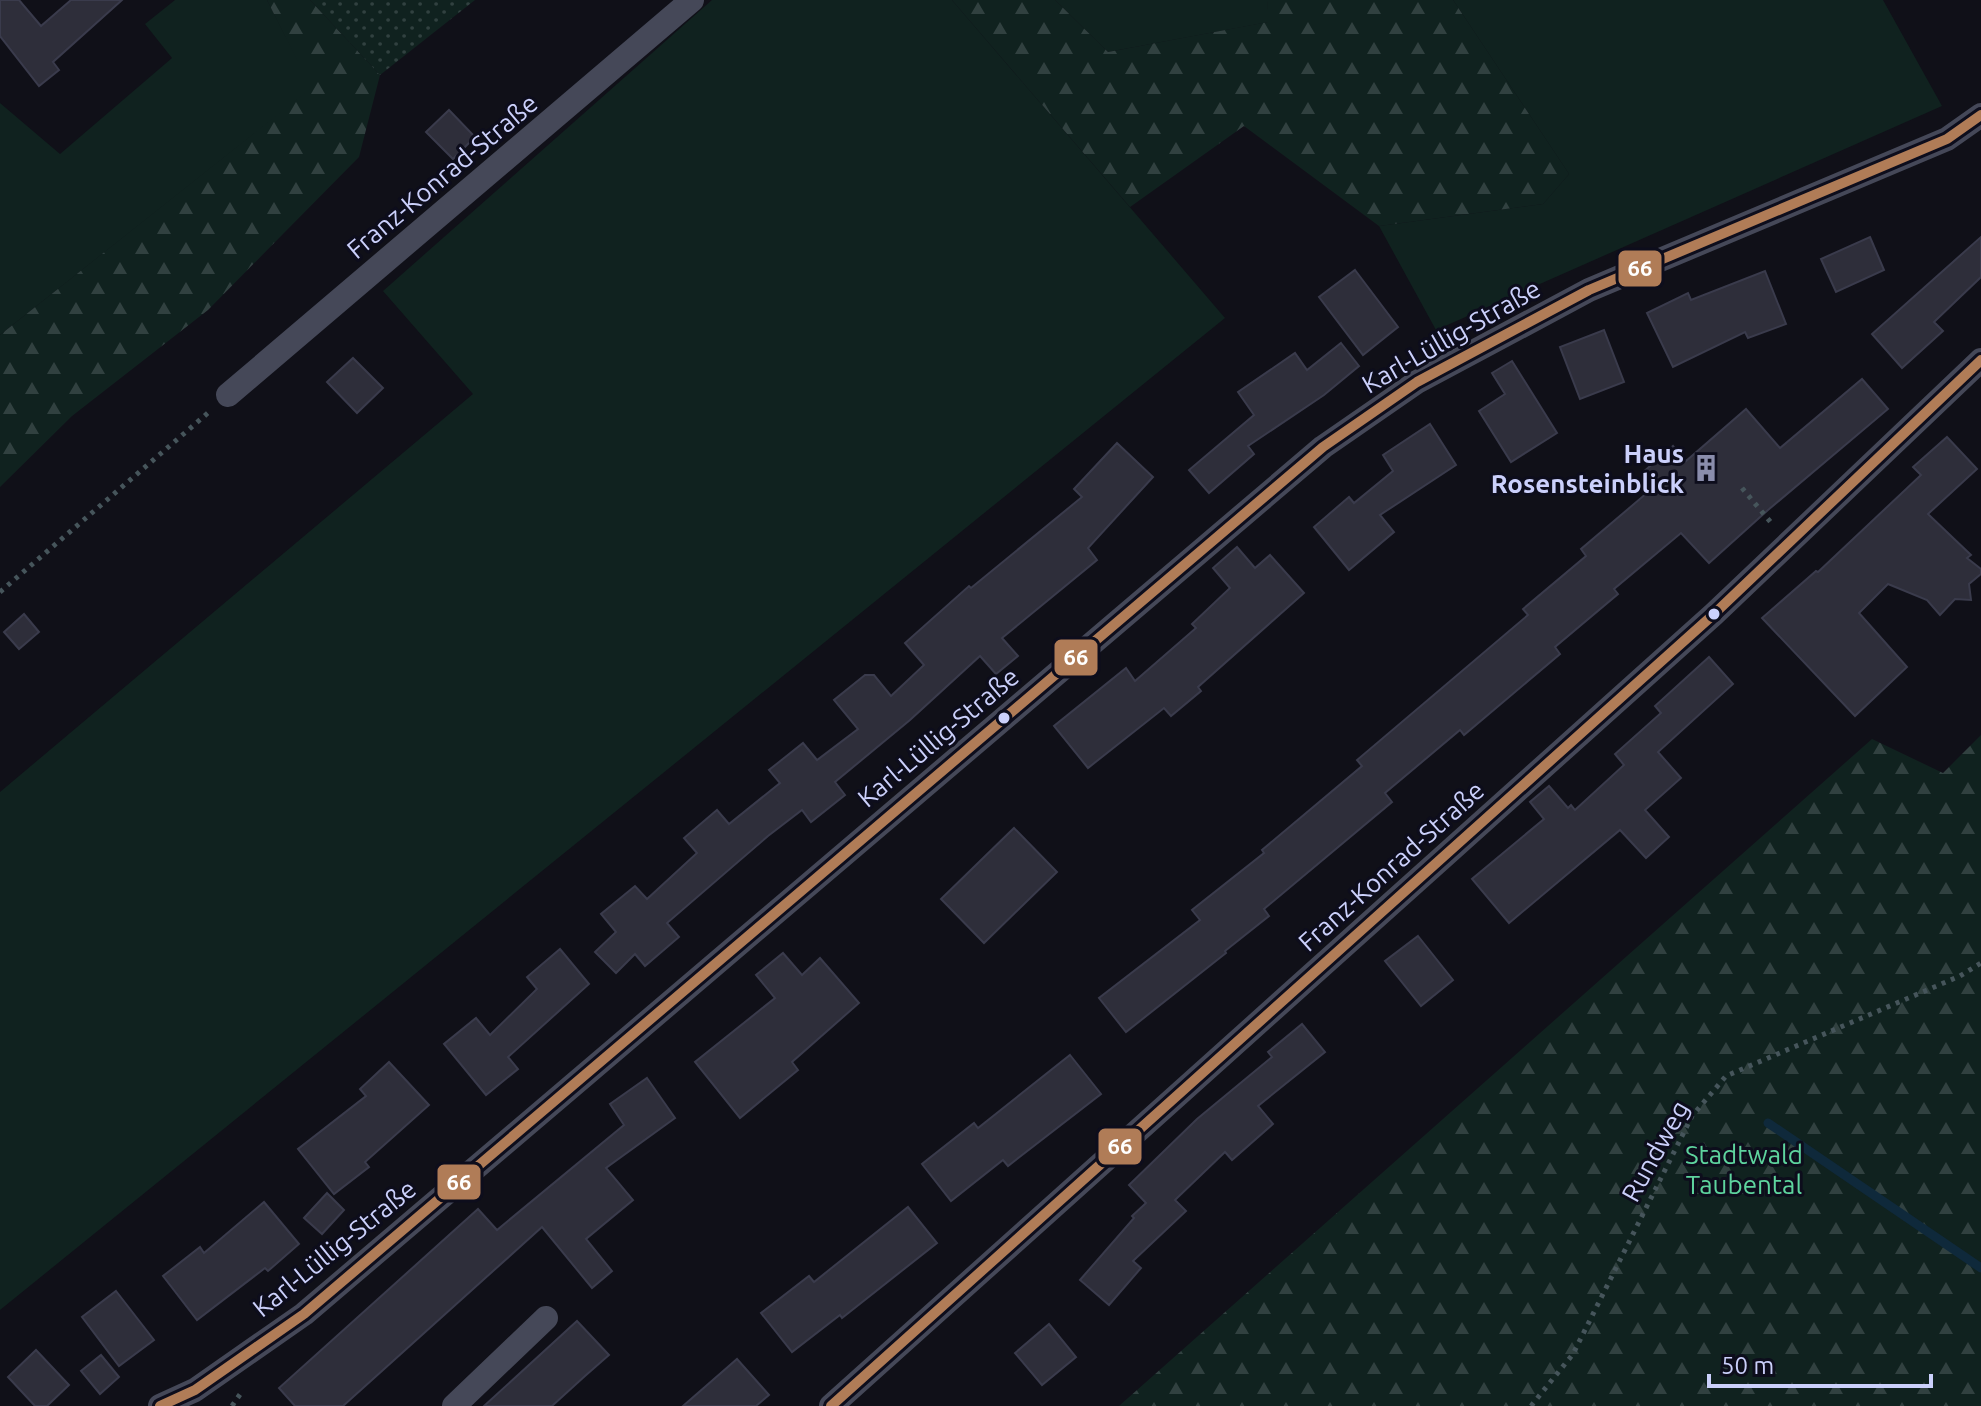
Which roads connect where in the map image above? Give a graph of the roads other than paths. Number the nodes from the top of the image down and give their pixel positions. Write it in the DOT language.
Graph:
graph roads {
  1 [pos="692,0"];
  2 [pos="1981,115"];
  3 [pos="1981,360"];
  4 [pos="228,395"];
  5 [pos="546,1318"];
  6 [pos="160,1406"];
  7 [pos="454,1406"];
  8 [pos="831,1406"];
  1 -- 4 [label="street, Franz-Konrad-Straße"];
  2 -- 6 [label="street, Karl-Lüllig-Straße"];
  3 -- 8 [label="street, Franz-Konrad-Straße"];
  5 -- 7 [label="street"];
}
